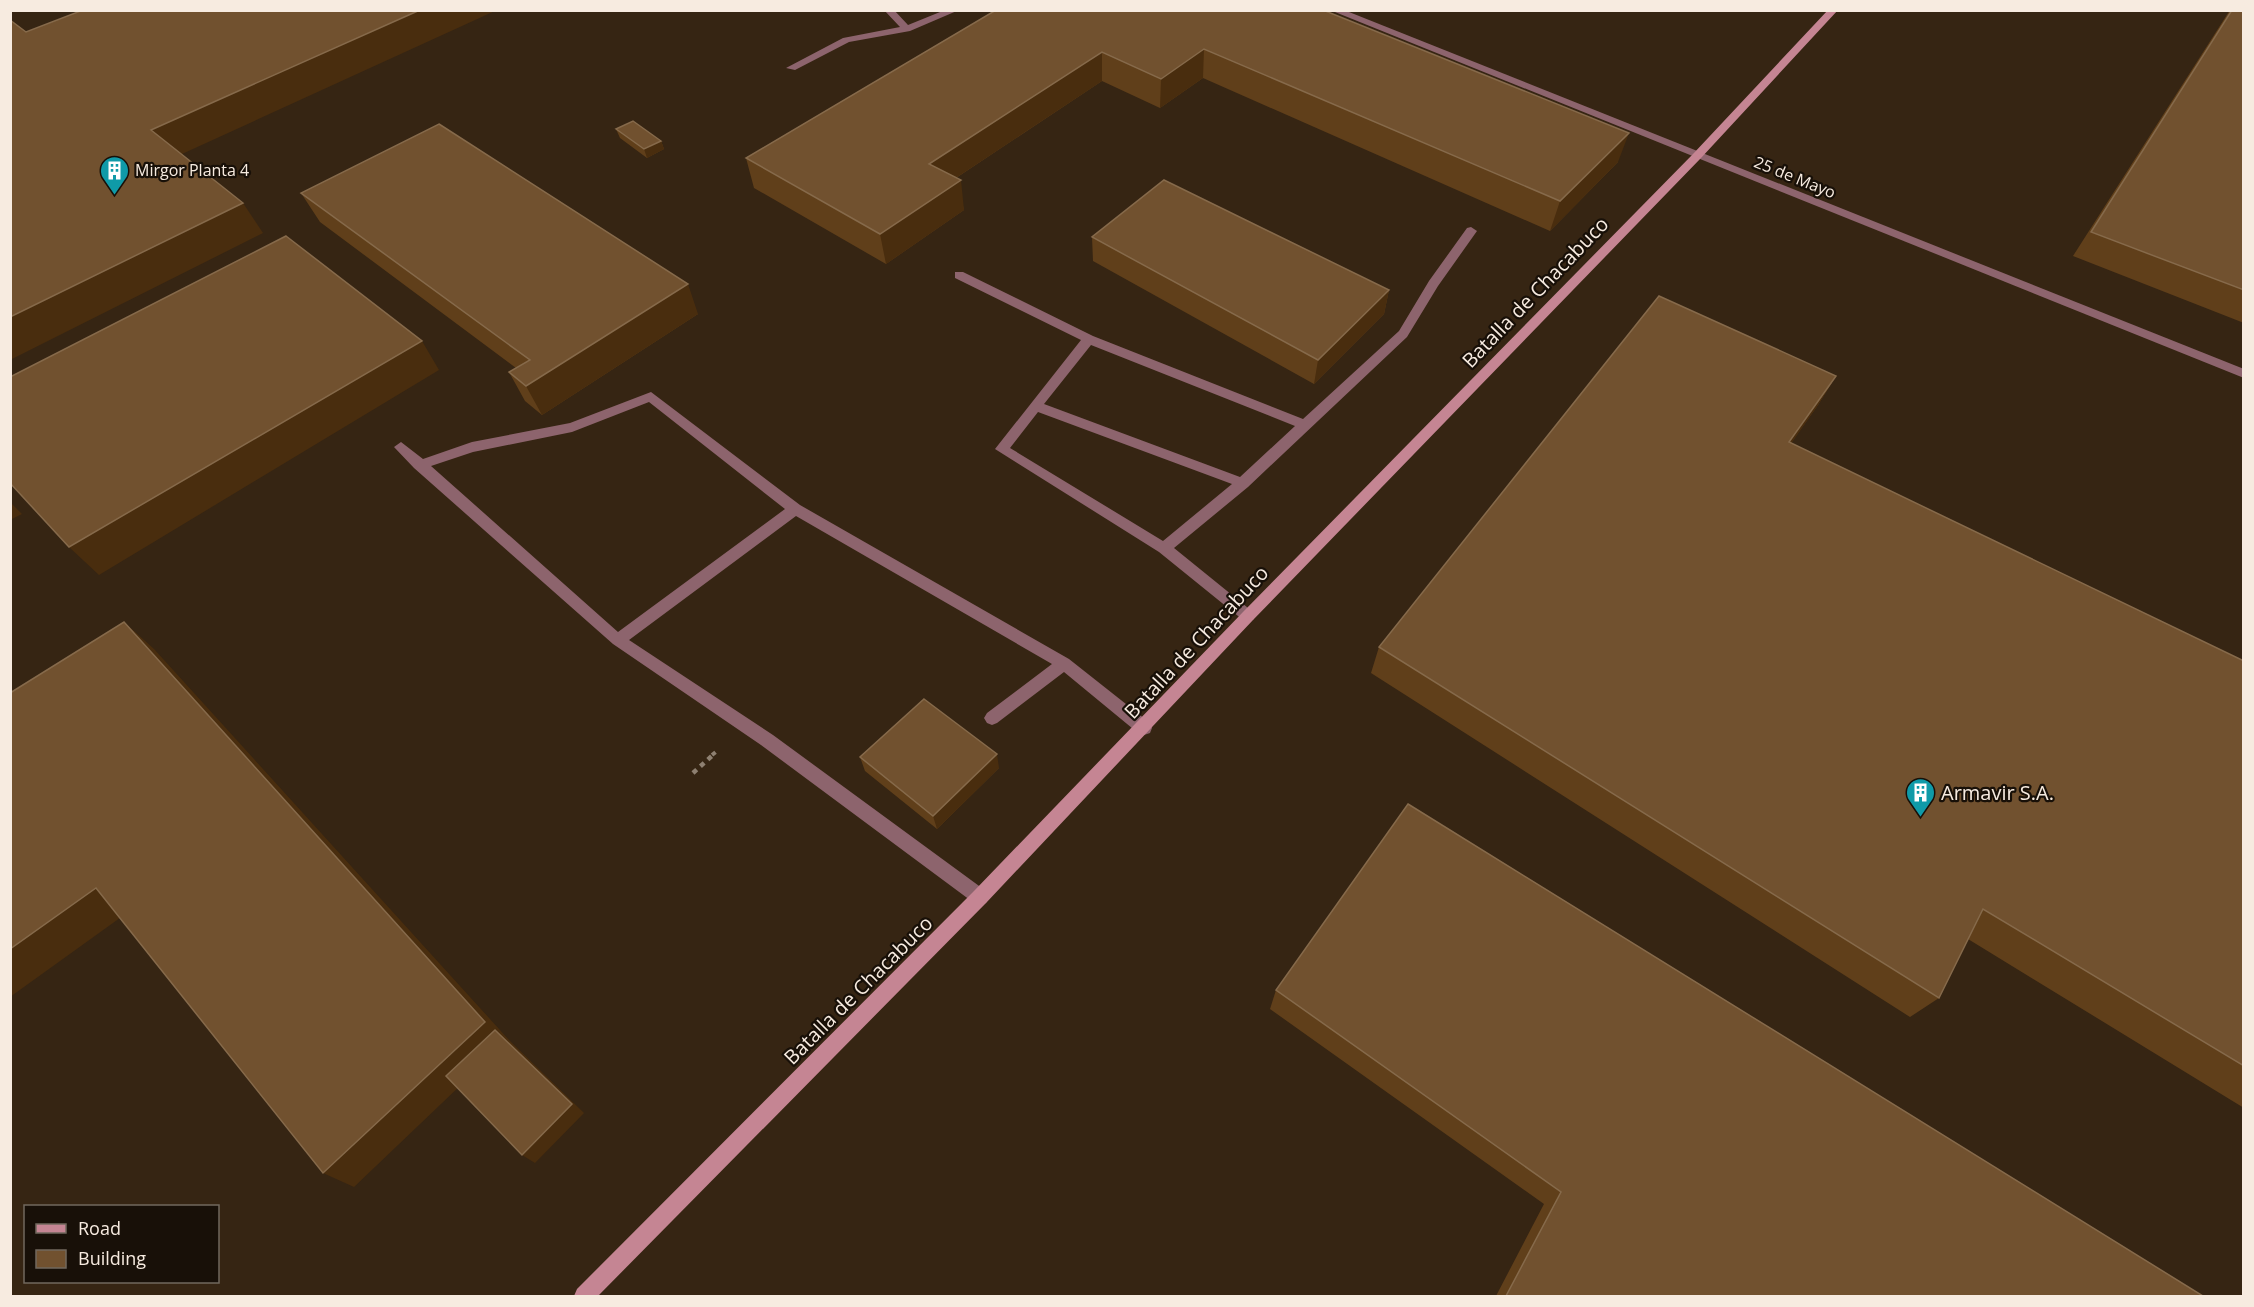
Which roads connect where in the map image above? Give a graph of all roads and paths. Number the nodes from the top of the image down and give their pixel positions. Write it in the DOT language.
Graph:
graph roads {
  1 [pos="888,10"];
  2 [pos="955,10"];
  3 [pos="1334,10"];
  4 [pos="1834,10"];
  5 [pos="907,29"];
  6 [pos="791,68"];
  7 [pos="1697,156"];
  8 [pos="1471,231"];
  9 [pos="959,275"];
  10 [pos="1089,339"];
  11 [pos="2244,374"];
  12 [pos="1036,406"];
  13 [pos="1305,425"];
  14 [pos="400,447"];
  15 [pos="418,465"];
  16 [pos="1243,483"];
  17 [pos="795,509"];
  18 [pos="1164,548"];
  19 [pos="1248,616"];
  20 [pos="618,640"];
  21 [pos="1064,663"];
  22 [pos="992,718"];
  23 [pos="1144,728"];
  24 [pos="980,897"];
  25 [pos="584,1296"];
  1 -- 5 [label="street"];
  2 -- 5 [label="street"];
  3 -- 7 [label="street, 25 de Mayo"];
  4 -- 7 [label="street, Batalla de Chacabuco"];
  5 -- 6 [label="street"];
  7 -- 11 [label="street, 25 de Mayo"];
  7 -- 19 [label="street, Batalla de Chacabuco"];
  8 -- 13 [label="street"];
  9 -- 10 [label="street"];
  10 -- 12 [label="street"];
  10 -- 13 [label="street"];
  12 -- 16 [label="street"];
  12 -- 18 [label="street"];
  13 -- 16 [label="street"];
  14 -- 15 [label="street"];
  15 -- 17 [label="street"];
  15 -- 20 [label="street"];
  16 -- 18 [label="street"];
  17 -- 20 [label="street"];
  17 -- 21 [label="street"];
  18 -- 19 [label="street"];
  19 -- 23 [label="street, Batalla de Chacabuco"];
  20 -- 24 [label="street"];
  21 -- 22 [label="street"];
  21 -- 23 [label="street"];
  23 -- 24 [label="street, Batalla de Chacabuco"];
  24 -- 25 [label="street, Batalla de Chacabuco"];
}
